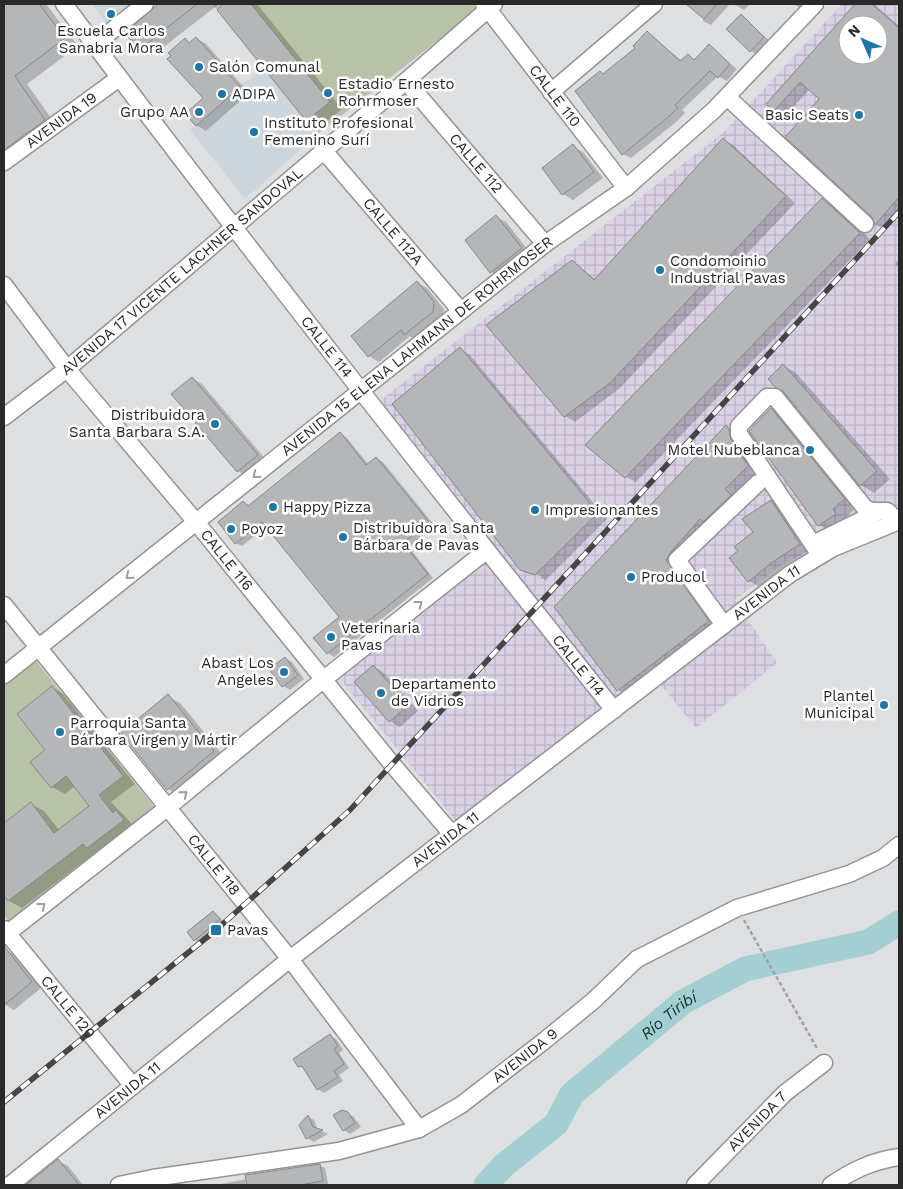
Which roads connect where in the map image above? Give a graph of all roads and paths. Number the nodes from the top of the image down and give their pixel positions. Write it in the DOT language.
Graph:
graph roads {
  1 [pos="64,4"];
  2 [pos="146,4"];
  3 [pos="654,4"];
  4 [pos="815,4"];
  5 [pos="489,6"];
  6 [pos="94,44"];
  7 [pos="119,78"];
  8 [pos="406,81"];
  9 [pos="551,92"];
  10 [pos="727,97"];
  11 [pos="324,151"];
  12 [pos="4,162"];
  13 [pos="626,188"];
  14 [pos="865,224"];
  15 [pos="233,227"];
  16 [pos="545,244"];
  17 [pos="4,285"];
  18 [pos="461,311"];
  19 [pos="67,369"];
  20 [pos="363,390"];
  21 [pos="4,417"];
  22 [pos="758,483"];
  23 [pos="878,512"];
  24 [pos="899,521"];
  25 [pos="196,522"];
  26 [pos="816,550"];
  27 [pos="486,551"];
  28 [pos="4,604"];
  29 [pos="724,625"];
  30 [pos="38,648"];
  31 [pos="4,675"];
  32 [pos="324,679"];
  33 [pos="614,710"];
  34 [pos="167,808"];
  35 [pos="451,833"];
  36 [pos="899,845"];
  37 [pos="743,918"];
  38 [pos="5,933"];
  39 [pos="290,959"];
  40 [pos="812,1041"];
  41 [pos="824,1063"];
  42 [pos="133,1086"];
  43 [pos="419,1129"];
  44 [pos="899,1157"];
  45 [pos="10,1185"];
  46 [pos="119,1185"];
  47 [pos="696,1185"];
  48 [pos="831,1185"];
  1 -- 6 [label="street, CALLE 114"];
  2 -- 6 [label="street"];
  3 -- 9 [label="street"];
  4 -- 10 [label="street, AVENIDA 15 ELENA LAHMANN DE ROHRMOSER"];
  5 -- 8 [label="street, AVENIDA 17 VICENTE LACHNER SANDOVAL"];
  5 -- 9 [label="street, CALLE 110"];
  6 -- 7 [label="street, CALLE 114"];
  7 -- 12 [label="street, AVENIDA 19"];
  7 -- 15 [label="street, CALLE 114"];
  8 -- 11 [label="street, AVENIDA 17 VICENTE LACHNER SANDOVAL"];
  8 -- 16 [label="street, CALLE 112"];
  9 -- 13 [label="street, CALLE 110"];
  10 -- 13 [label="street, AVENIDA 15 ELENA LAHMANN DE ROHRMOSER"];
  10 -- 14 [label="street"];
  11 -- 15 [label="street, AVENIDA 17 VICENTE LACHNER SANDOVAL"];
  11 -- 18 [label="street, CALLE 112A"];
  13 -- 16 [label="street, AVENIDA 15 ELENA LAHMANN DE ROHRMOSER"];
  15 -- 19 [label="street, AVENIDA 17 VICENTE LACHNER SANDOVAL"];
  15 -- 20 [label="street, CALLE 114"];
  16 -- 18 [label="street, AVENIDA 15 ELENA LAHMANN DE ROHRMOSER"];
  17 -- 19 [label="street, CALLE 116"];
  18 -- 20 [label="street, AVENIDA 15 ELENA LAHMANN DE ROHRMOSER"];
  19 -- 21 [label="street, AVENIDA 17 VICENTE LACHNER SANDOVAL"];
  19 -- 25 [label="street, CALLE 116"];
  20 -- 25 [label="street, AVENIDA 15 ELENA LAHMANN DE ROHRMOSER, one-way"];
  20 -- 27 [label="street, CALLE 114"];
  22 -- 29 [label="street"];
  23 -- 24 [label="street"];
  23 -- 26 [label="street"];
  23 -- 26 [label="street"];
  24 -- 26 [label="street, AVENIDA 11"];
  25 -- 30 [label="street, AVENIDA 15 ELENA LAHMANN DE ROHRMOSER, one-way"];
  25 -- 32 [label="street, CALLE 116"];
  26 -- 29 [label="street, AVENIDA 11"];
  32 -- 27 [label="street, one-way"];
  27 -- 33 [label="street, CALLE 114"];
  28 -- 30 [label="street, CALLE 118"];
  29 -- 33 [label="street, AVENIDA 11"];
  30 -- 31 [label="street, AVENIDA 15 ELENA LAHMANN DE ROHRMOSER"];
  30 -- 34 [label="street, CALLE 118"];
  34 -- 32 [label="street, one-way"];
  32 -- 35 [label="street, CALLE 116"];
  33 -- 35 [label="street, AVENIDA 11"];
  38 -- 34 [label="street, one-way"];
  34 -- 39 [label="street, CALLE 118"];
  35 -- 39 [label="street, AVENIDA 11"];
  36 -- 43 [label="street, AVENIDA 9"];
  37 -- 40 [label="path"];
  38 -- 42 [label="street, CALLE 120"];
  39 -- 42 [label="street, AVENIDA 11"];
  39 -- 43 [label="street, CALLE 118"];
  41 -- 47 [label="street, AVENIDA 7"];
  42 -- 45 [label="street, AVENIDA 11"];
  43 -- 46 [label="street, AVENIDA 9"];
  44 -- 48 [label="street"];
}
